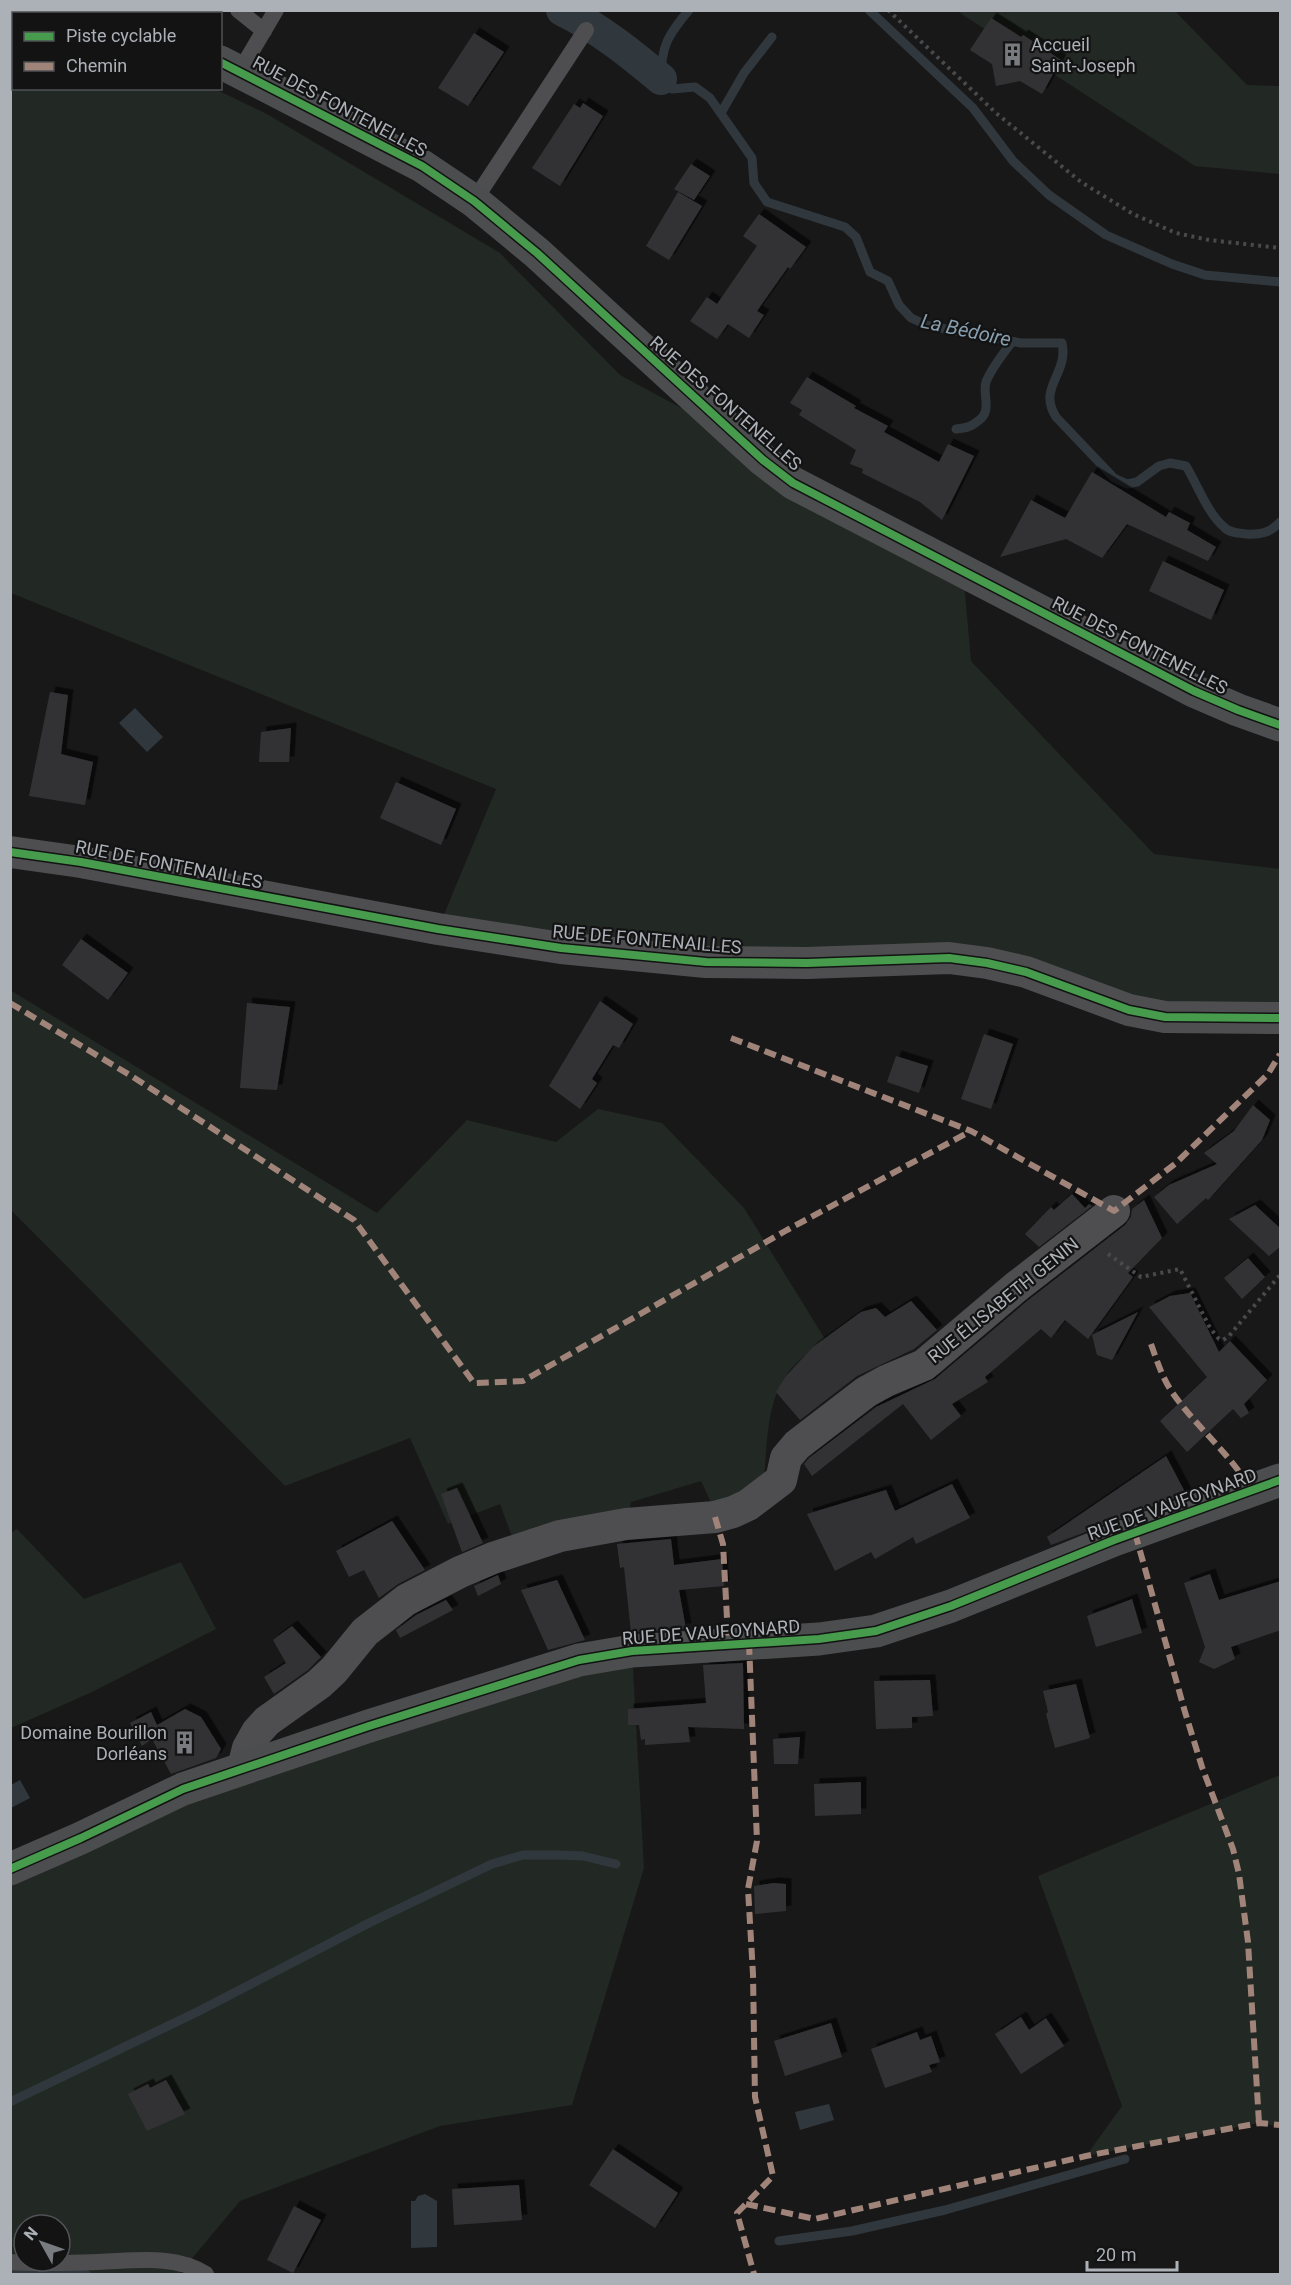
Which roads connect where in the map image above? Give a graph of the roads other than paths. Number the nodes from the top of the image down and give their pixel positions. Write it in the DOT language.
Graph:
graph roads {
  1 [pos="238,10"];
  2 [pos="276,10"];
  3 [pos="586,30"];
  4 [pos="264,31"];
  5 [pos="230,66"];
  6 [pos="474,201"];
  7 [pos="1281,725"];
  8 [pos="10,852"];
  9 [pos="1281,1018"];
  10 [pos="1114,1211"];
  11 [pos="1281,1480"];
  12 [pos="243,1768"];
  13 [pos="10,1869"];
  14 [pos="10,2262"];
  15 [pos="206,2274"];
  1 -- 4 [label="lane"];
  2 -- 4 [label="lane"];
  3 -- 6 [label="lane"];
  4 -- 5 [label="lane"];
  5 -- 6 [label="street, RUE DES FONTENELLES"];
  6 -- 7 [label="street, RUE DES FONTENELLES"];
  8 -- 9 [label="street, RUE DE FONTENAILLES"];
  10 -- 12 [label="street, RUE ÉLISABETH GENIN"];
  11 -- 12 [label="street, RUE DE VAUFOYNARD"];
  12 -- 13 [label="street, RUE DE VAUFOYNARD"];
  14 -- 15 [label="lane"];
}
